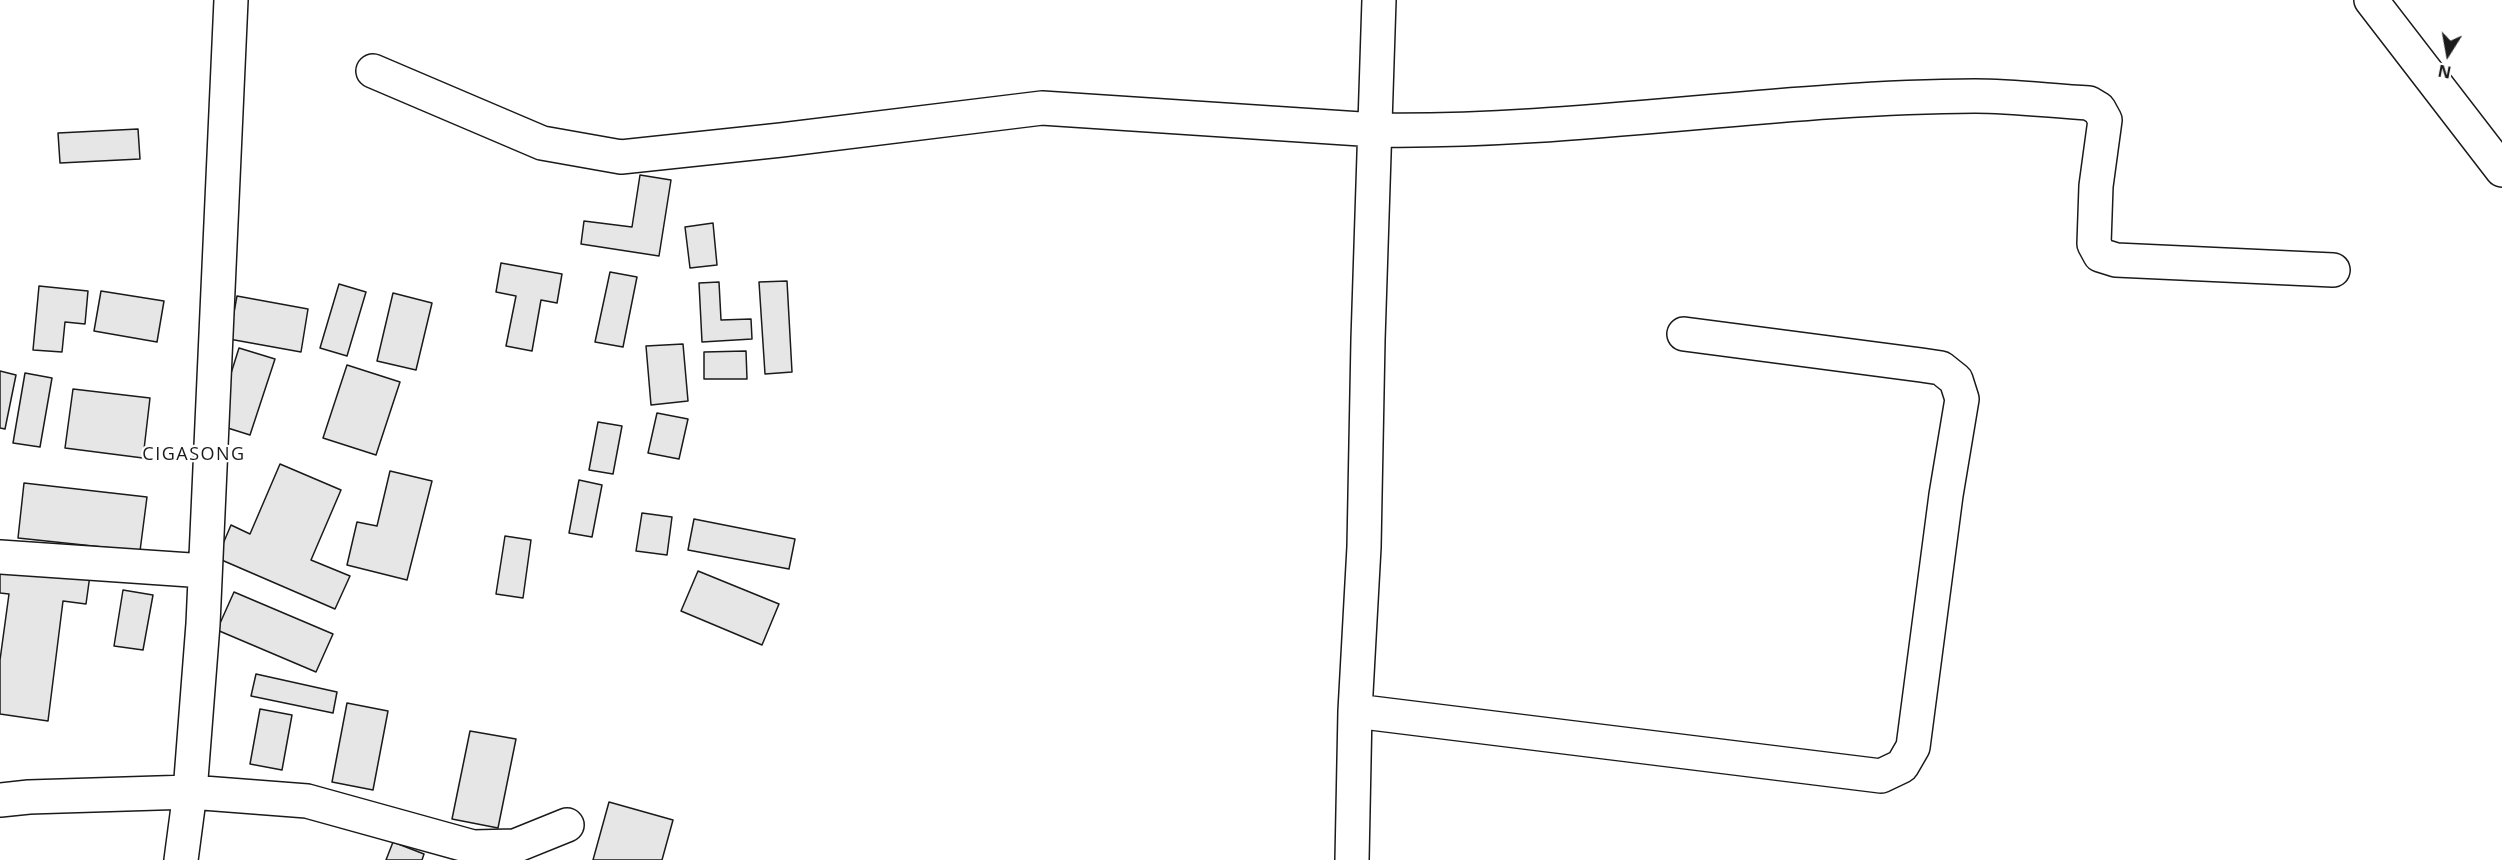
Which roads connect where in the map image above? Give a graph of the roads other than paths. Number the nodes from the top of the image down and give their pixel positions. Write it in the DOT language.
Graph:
graph roads {
  1 [pos="231,0"];
  2 [pos="1379,0"];
  3 [pos="2371,0"];
  4 [pos="373,71"];
  5 [pos="1376,130"];
  6 [pos="2502,170"];
  7 [pos="2333,270"];
  8 [pos="1684,334"];
  9 [pos="0,557"];
  10 [pos="205,571"];
  11 [pos="1355,711"];
  12 [pos="190,792"];
  13 [pos="0,800"];
  14 [pos="567,825"];
  15 [pos="181,860"];
  16 [pos="1352,860"];
  1 -- 10 [label="street"];
  2 -- 5 [label="street"];
  3 -- 6 [label="street"];
  4 -- 5 [label="street"];
  5 -- 7 [label="street"];
  5 -- 11 [label="street"];
  8 -- 11 [label="street"];
  9 -- 10 [label="street"];
  10 -- 12 [label="street"];
  11 -- 16 [label="street"];
  12 -- 13 [label="street"];
  12 -- 14 [label="street"];
  12 -- 15 [label="street"];
}
